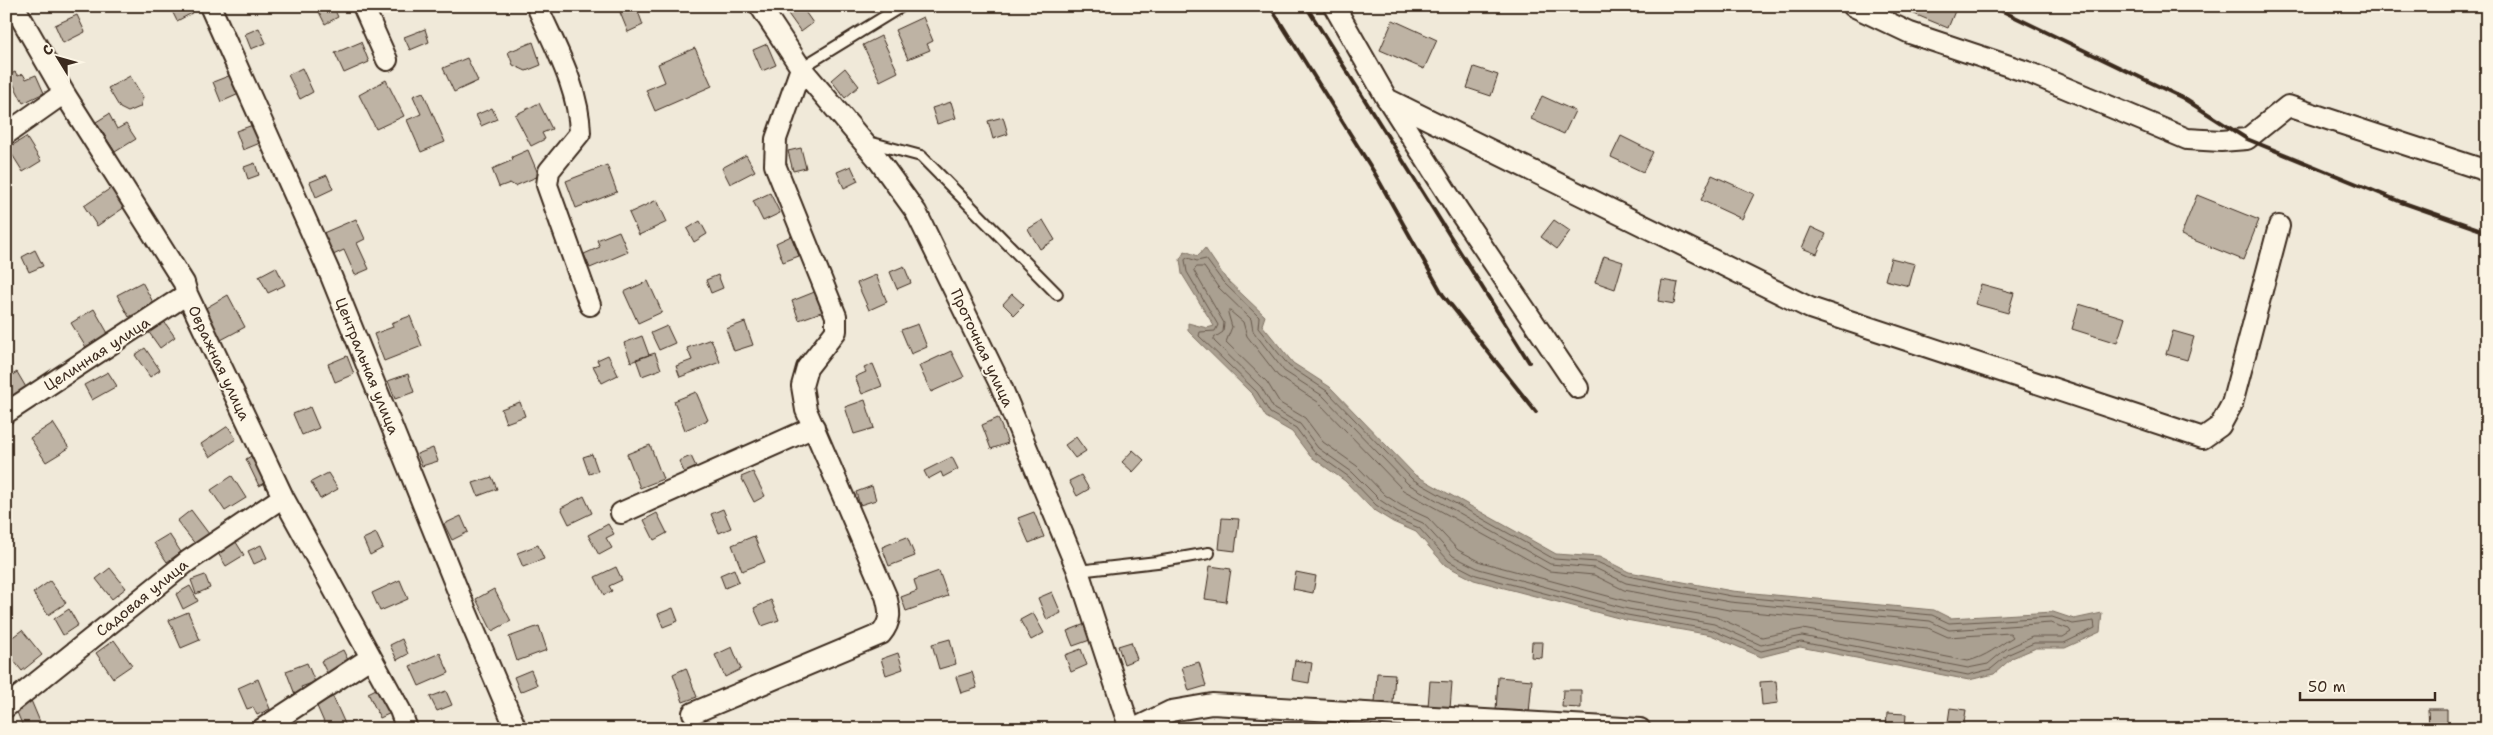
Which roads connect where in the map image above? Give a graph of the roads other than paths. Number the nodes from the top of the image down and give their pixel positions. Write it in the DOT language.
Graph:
graph roads {
  1 [pos="14,6"];
  2 [pos="210,6"];
  3 [pos="363,6"];
  4 [pos="537,6"];
  5 [pos="760,6"];
  6 [pos="902,6"];
  7 [pos="1334,6"];
  8 [pos="1853,6"];
  9 [pos="387,60"];
  10 [pos="801,68"];
  11 [pos="64,93"];
  12 [pos="1387,99"];
  13 [pos="6,134"];
  14 [pos="862,140"];
  15 [pos="2487,171"];
  16 [pos="2279,226"];
  17 [pos="187,294"];
  18 [pos="1057,294"];
  19 [pos="590,306"];
  20 [pos="1578,388"];
  21 [pos="6,413"];
  22 [pos="814,427"];
  23 [pos="283,497"];
  24 [pos="622,513"];
  25 [pos="1209,553"];
  26 [pos="1078,571"];
  27 [pos="370,658"];
  28 [pos="6,707"];
  29 [pos="693,713"];
  30 [pos="262,729"];
  31 [pos="407,729"];
  32 [pos="516,729"];
  33 [pos="1132,729"];
  34 [pos="1640,729"];
  1 -- 11 [label="street, Овражная улица"];
  2 -- 32 [label="street, Центральная улица"];
  3 -- 9 [label="street"];
  4 -- 19 [label="street"];
  5 -- 10 [label="street, Проточная улица"];
  6 -- 10 [label="lane"];
  7 -- 12 [label="street"];
  8 -- 15 [label="street"];
  10 -- 14 [label="street, Проточная улица"];
  10 -- 22 [label="street"];
  11 -- 13 [label="street"];
  11 -- 17 [label="street, Овражная улица"];
  12 -- 16 [label="street"];
  12 -- 20 [label="street"];
  14 -- 18 [label="lane"];
  14 -- 26 [label="street, Проточная улица"];
  17 -- 21 [label="street, Целинная улица"];
  17 -- 23 [label="street, Овражная улица"];
  22 -- 24 [label="street"];
  22 -- 29 [label="street"];
  23 -- 27 [label="street, Овражная улица"];
  23 -- 28 [label="street, Садовая улица"];
  25 -- 26 [label="lane"];
  26 -- 33 [label="street, Проточная улица"];
  27 -- 30 [label="street"];
  27 -- 31 [label="street, Овражная улица"];
  33 -- 34 [label="street"];
}
